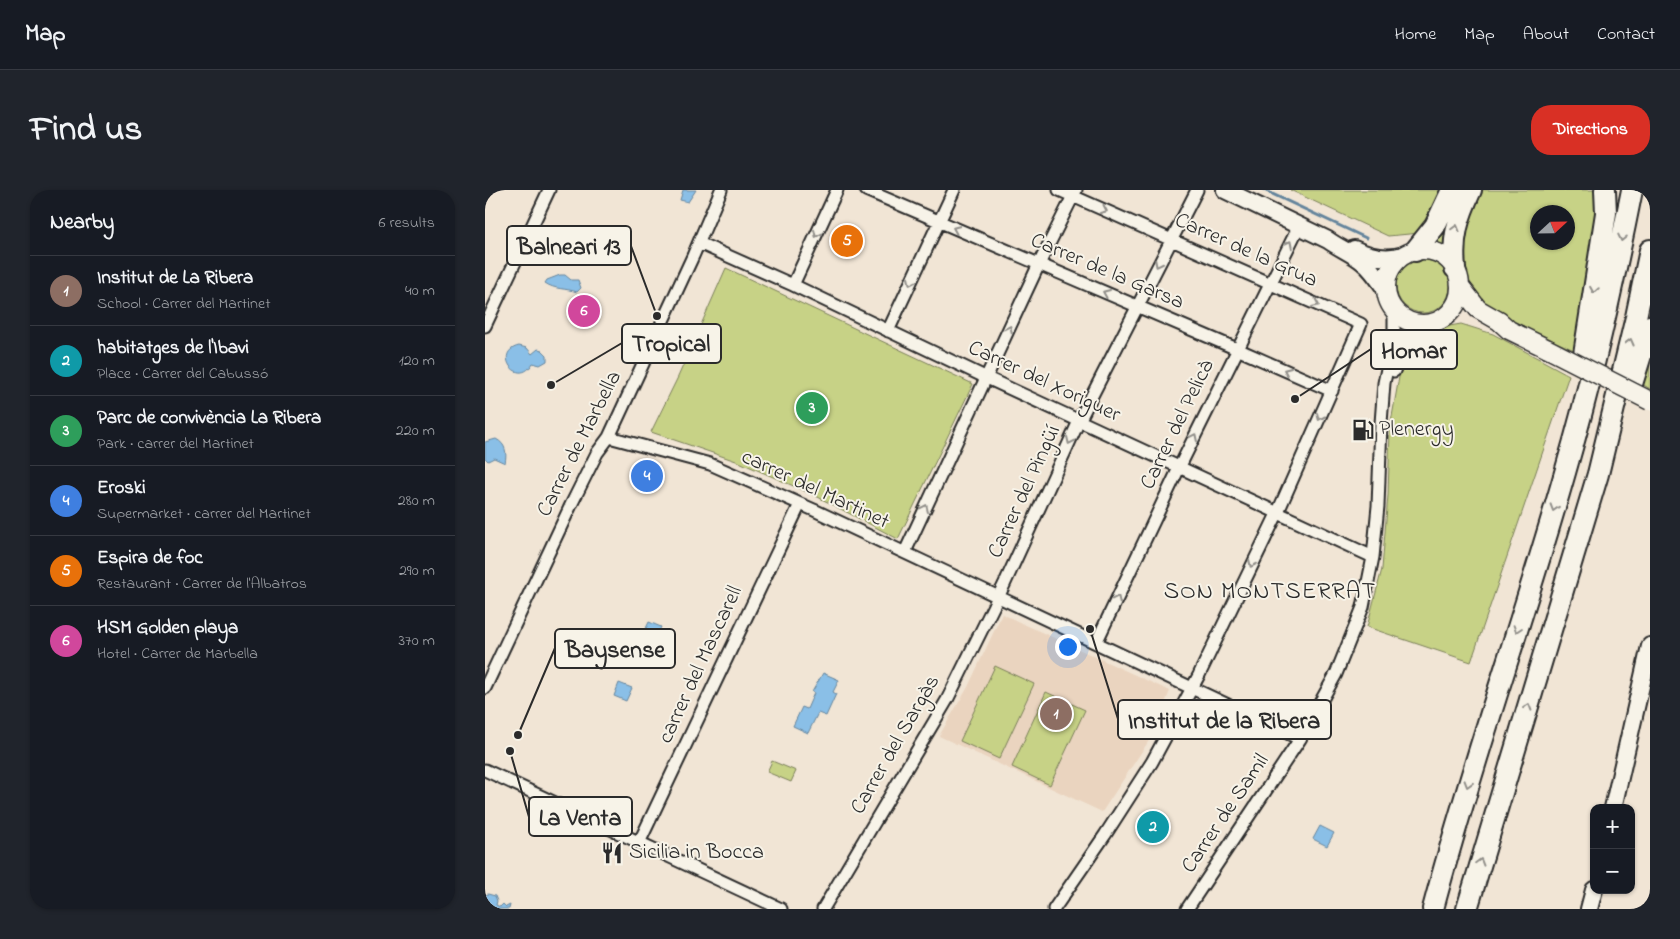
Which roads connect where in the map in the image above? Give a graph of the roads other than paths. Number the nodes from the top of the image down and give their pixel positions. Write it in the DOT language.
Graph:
graph roads {
  1 [pos="549,190"];
  2 [pos="721,190"];
  3 [pos="837,190"];
  4 [pos="866,190"];
  5 [pos="955,190"];
  6 [pos="1059,190"];
  7 [pos="1197,190"];
  8 [pos="1225,190"];
  9 [pos="1452,190"];
  10 [pos="1471,190"];
  11 [pos="1605,190"];
  12 [pos="1631,190"];
  13 [pos="1074,193"];
  14 [pos="939,222"];
  15 [pos="1299,226"];
  16 [pos="1171,239"];
  17 [pos="1328,240"];
  18 [pos="699,243"];
  19 [pos="1650,250"];
  20 [pos="1410,253"];
  21 [pos="1039,264"];
  22 [pos="1457,277"];
  23 [pos="1270,283"];
  24 [pos="793,285"];
  25 [pos="1389,298"];
  26 [pos="1137,306"];
  27 [pos="1436,321"];
  28 [pos="485,326"];
  29 [pos="1650,326"];
  30 [pos="1509,330"];
  31 [pos="888,331"];
  32 [pos="1237,349"];
  33 [pos="987,378"];
  34 [pos="1331,391"];
  35 [pos="1384,398"];
  36 [pos="1650,401"];
  37 [pos="1079,421"];
  38 [pos="609,437"];
  39 [pos="1569,461"];
  40 [pos="1179,468"];
  41 [pos="1598,474"];
  42 [pos="800,504"];
  43 [pos="1277,514"];
  44 [pos="905,552"];
  45 [pos="1373,557"];
  46 [pos="998,597"];
  47 [pos="1096,643"];
  48 [pos="1650,646"];
  49 [pos="488,673"];
  50 [pos="485,688"];
  51 [pos="1192,688"];
  52 [pos="1300,739"];
  53 [pos="485,770"];
  54 [pos="1614,804"];
  55 [pos="639,843"];
  56 [pos="1593,894"];
  57 [pos="781,909"];
  58 [pos="823,909"];
  59 [pos="1054,909"];
  60 [pos="1187,909"];
  61 [pos="1433,909"];
  62 [pos="1467,909"];
  63 [pos="1589,909"];
  1 -- 28 [label="street"];
  2 -- 18 [label="street, Carrer de Marbella"];
  3 -- 24 [label="street, one-way"];
  4 -- 14 [label="street, Carrer de la Garsa"];
  5 -- 14 [label="street"];
  6 -- 13 [label="street, Carrer de la Grua"];
  7 -- 16 [label="street, Carrer del Pingüí"];
  8 -- 15 [label="street"];
  9 -- 20 [label="highway"];
  22 -- 10 [label="highway, one-way"];
  11 -- 39 [label="highway, one-way"];
  12 -- 39 [label="highway, one-way"];
  13 -- 16 [label="street, Carrer de la Grua, one-way"];
  13 -- 21 [label="street"];
  21 -- 14 [label="street, Carrer de la Garsa, one-way"];
  14 -- 31 [label="street, one-way"];
  15 -- 17 [label="street"];
  23 -- 15 [label="street, Carrer del Pelicà, one-way"];
  16 -- 23 [label="street, Carrer de la Grua"];
  16 -- 26 [label="street, Carrer del Pingüí, one-way"];
  17 -- 20 [label="street"];
  17 -- 25 [label="street"];
  18 -- 24 [label="street, Carrer del Xoriguer"];
  18 -- 38 [label="street, Carrer de Marbella"];
  41 -- 19 [label="highway, one-way"];
  20 -- 22 [label="main road"];
  20 -- 25 [label="main road"];
  26 -- 21 [label="street, Carrer de la Garsa, one-way"];
  33 -- 21 [label="street, one-way"];
  22 -- 27 [label="main road"];
  22 -- 30 [label="main road"];
  23 -- 32 [label="street, Carrer del Pelicà"];
  23 -- 34 [label="street, Carrer de la Grua, one-way"];
  24 -- 31 [label="street, Carrer del Xoriguer"];
  25 -- 27 [label="main road"];
  25 -- 35 [label="street, Carrer de Samil"];
  26 -- 32 [label="street, Carrer de la Garsa"];
  26 -- 37 [label="street, Carrer del Pingüí"];
  27 -- 30 [label="main road"];
  27 -- 35 [label="street, Carrer de Samil"];
  29 -- 41 [label="highway"];
  30 -- 36 [label="main road, bridge"];
  31 -- 33 [label="street, Carrer del Xoriguer"];
  34 -- 32 [label="street, Carrer de la Garsa, one-way"];
  40 -- 32 [label="street, Carrer del Pelicà, one-way"];
  33 -- 37 [label="street, Carrer del Xoriguer"];
  44 -- 33 [label="street, one-way"];
  34 -- 43 [label="street, one-way"];
  35 -- 45 [label="street, Carrer de Samil"];
  37 -- 40 [label="street, Carrer del Xoriguer"];
  37 -- 46 [label="street, Carrer del Pingüí, one-way"];
  38 -- 42 [label="street, carrer del Martinet"];
  38 -- 49 [label="street, Carrer de Marbella"];
  39 -- 61 [label="highway, one-way"];
  40 -- 43 [label="street, Carrer del Xoriguer"];
  47 -- 40 [label="street, Carrer del Pelicà, one-way"];
  62 -- 41 [label="highway, one-way"];
  42 -- 44 [label="street, carrer del Martinet"];
  42 -- 55 [label="street, carrer del Mascarell"];
  43 -- 45 [label="street, Carrer del Xoriguer"];
  43 -- 51 [label="street, one-way"];
  44 -- 46 [label="street, carrer del Martinet"];
  45 -- 52 [label="street, Carrer de Samil"];
  46 -- 47 [label="street"];
  46 -- 58 [label="street, Carrer del Sargàs"];
  47 -- 51 [label="street"];
  48 -- 54 [label="street"];
  49 -- 50 [label="street, Carrer de Marbella"];
  51 -- 52 [label="street"];
  51 -- 59 [label="street"];
  52 -- 60 [label="street, Carrer de Samil"];
  53 -- 55 [label="street"];
  55 -- 57 [label="street"];
  56 -- 63 [label="street"];
}
